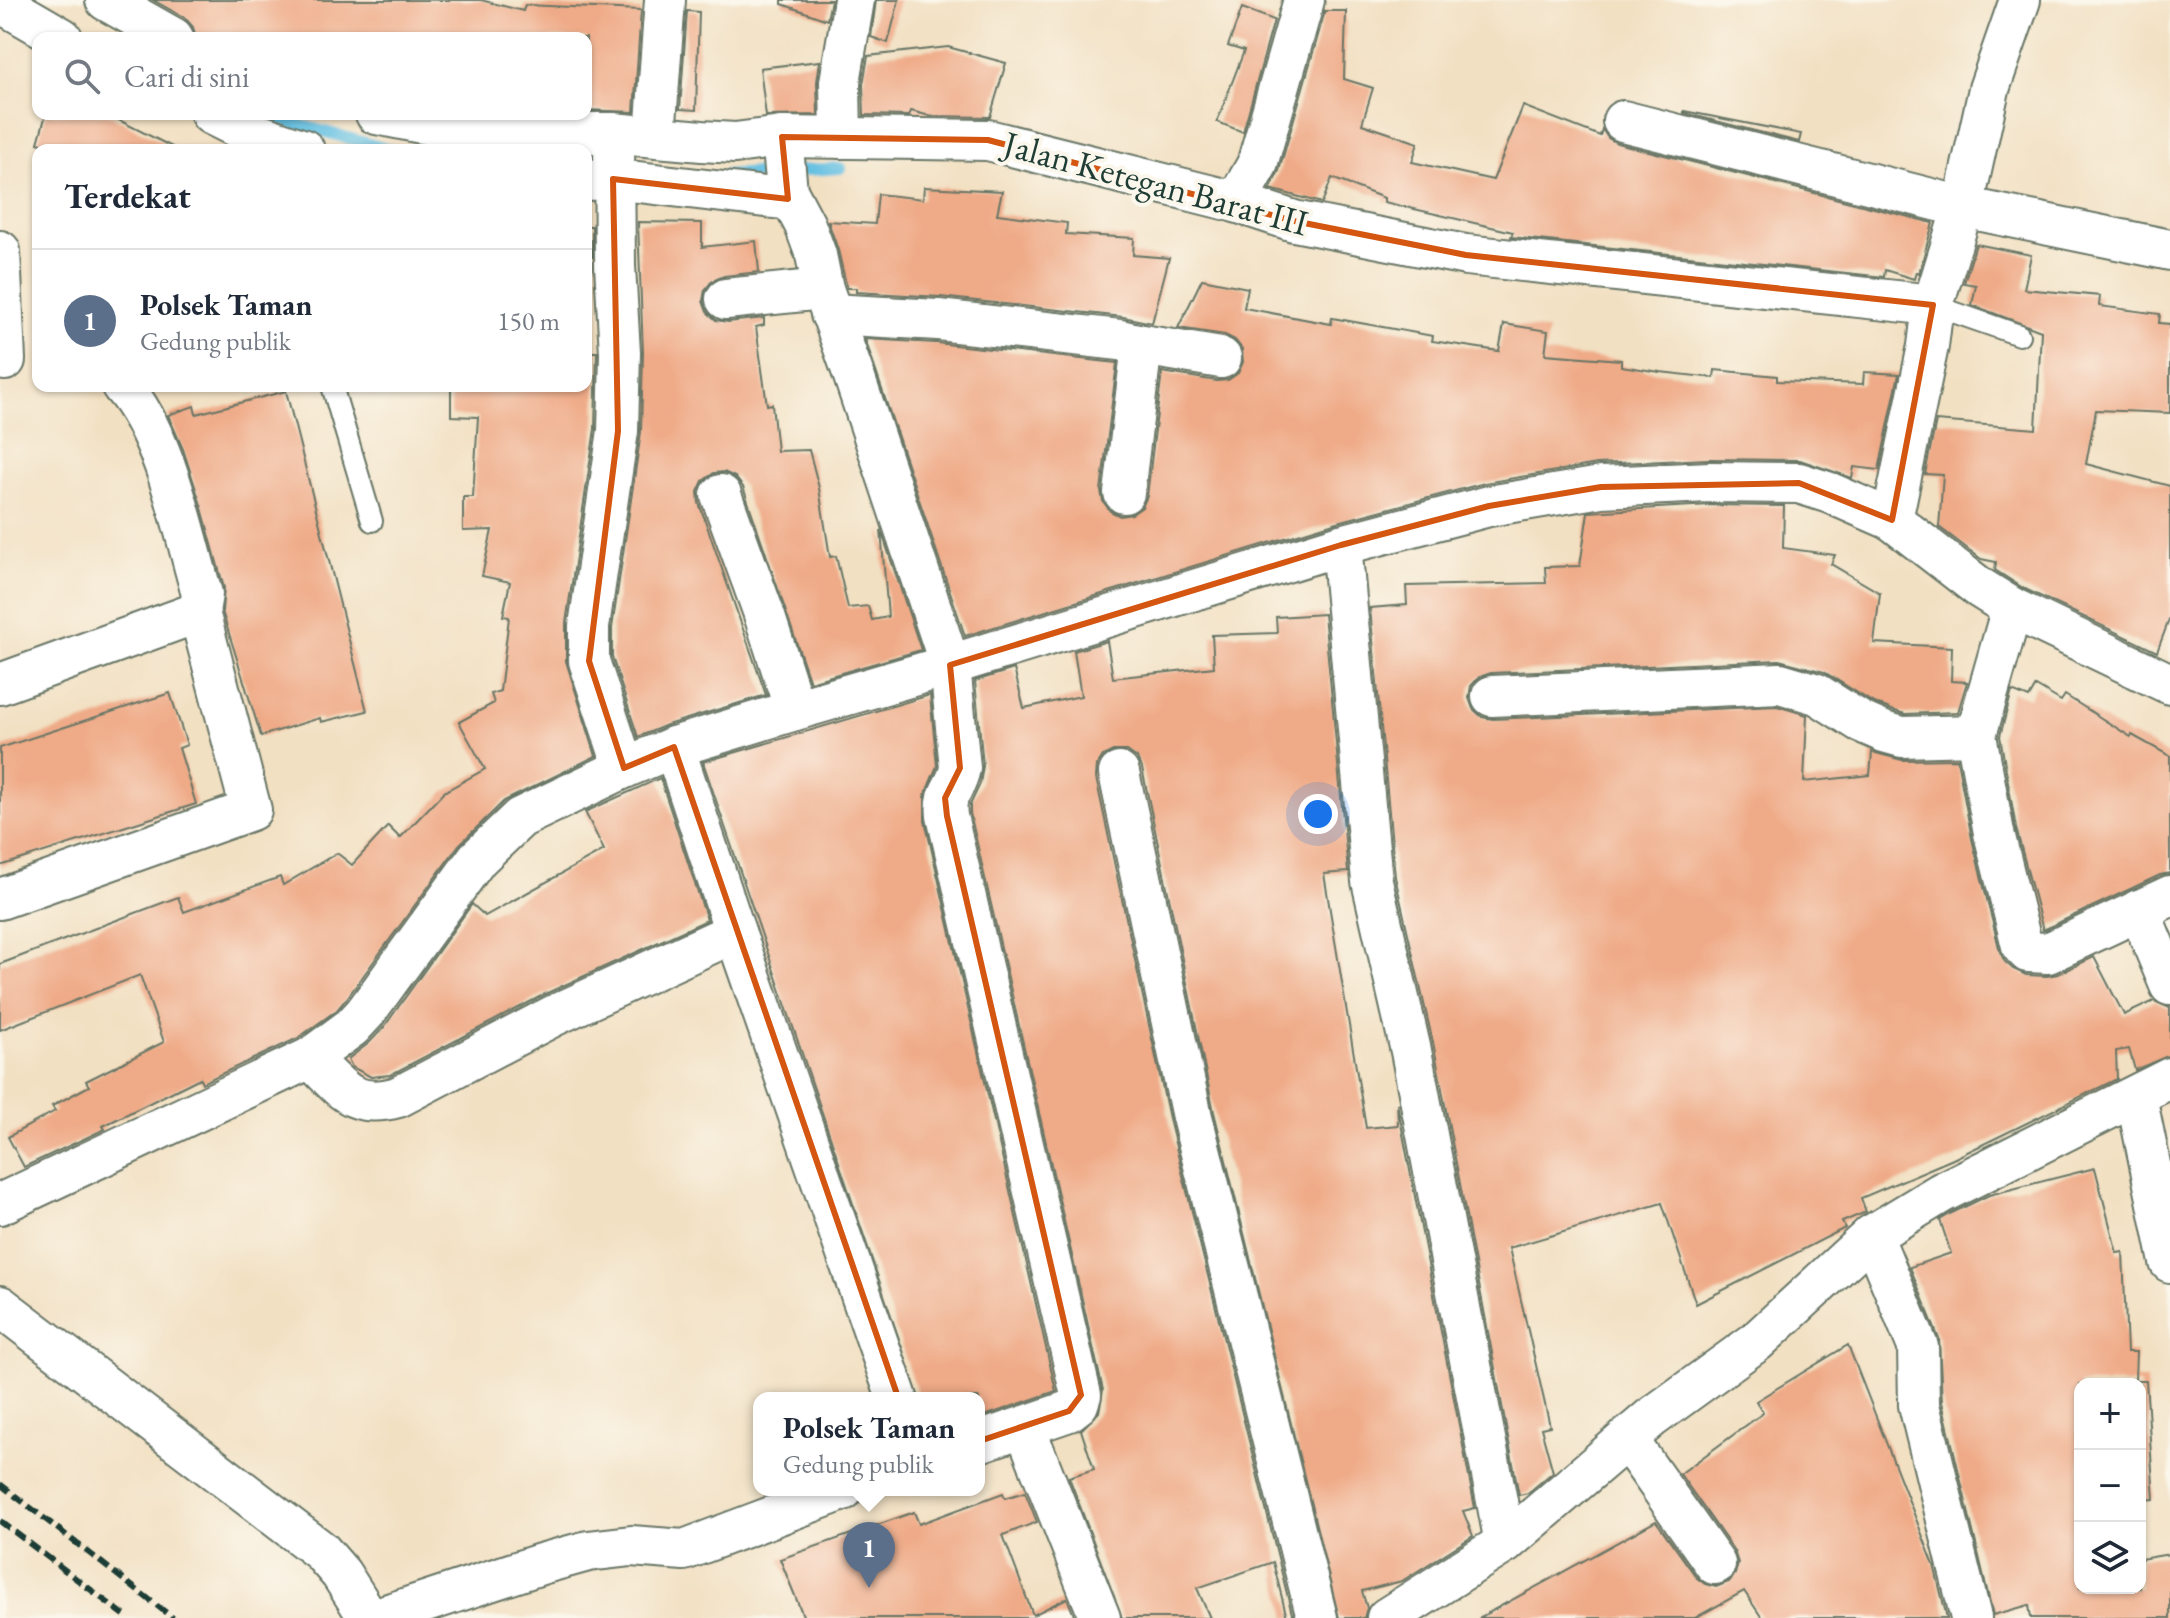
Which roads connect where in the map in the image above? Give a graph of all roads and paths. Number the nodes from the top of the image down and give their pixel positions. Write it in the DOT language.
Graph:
graph roads {
  1 [pos="106,0"];
  2 [pos="665,0"];
  3 [pos="854,0"];
  4 [pos="1304,0"];
  5 [pos="2020,0"];
  6 [pos="0,2"];
  7 [pos="52,32"];
  8 [pos="162,32"];
  9 [pos="223,120"];
  10 [pos="406,120"];
  11 [pos="1623,121"];
  12 [pos="655,136"];
  13 [pos="841,138"];
  14 [pos="286,144"];
  15 [pos="570,144"];
  16 [pos="608,161"];
  17 [pos="786,172"];
  18 [pos="1236,202"];
  19 [pos="1963,207"];
  20 [pos="2170,250"];
  21 [pos="0,251"];
  22 [pos="726,299"];
  23 [pos="827,302"];
  24 [pos="1931,322"];
  25 [pos="2019,335"];
  26 [pos="1142,345"];
  27 [pos="1221,358"];
  28 [pos="14,362"];
  29 [pos="127,392"];
  30 [pos="334,392"];
  31 [pos="1124,493"];
  32 [pos="721,495"];
  33 [pos="1892,520"];
  34 [pos="372,521"];
  35 [pos="1341,545"];
  36 [pos="2012,608"];
  37 [pos="199,612"];
  38 [pos="950,665"];
  39 [pos="0,684"];
  40 [pos="2170,684"];
  41 [pos="1492,696"];
  42 [pos="795,710"];
  43 [pos="1976,735"];
  44 [pos="674,747"];
  45 [pos="624,768"];
  46 [pos="1119,773"];
  47 [pos="0,899"];
  48 [pos="2155,903"];
  49 [pos="735,932"];
  50 [pos="2170,985"];
  51 [pos="310,1058"];
  52 [pos="2153,1087"];
  53 [pos="0,1204"];
  54 [pos="1872,1235"];
  55 [pos="2170,1262"];
  56 [pos="0,1306"];
  57 [pos="895,1392"];
  58 [pos="1025,1428"];
  59 [pos="1627,1439"];
  60 [pos="985,1440"];
  61 [pos="827,1496"];
  62 [pos="1505,1543"];
  63 [pos="1715,1564"];
  64 [pos="369,1618"];
  65 [pos="377,1618"];
  66 [pos="1100,1618"];
  67 [pos="1317,1618"];
  68 [pos="1387,1618"];
  69 [pos="1971,1618"];
  1 -- 8 [label="street"];
  2 -- 12 [label="street"];
  3 -- 13 [label="street"];
  4 -- 18 [label="street"];
  5 -- 19 [label="street"];
  6 -- 7 [label="street"];
  9 -- 14 [label="street"];
  10 -- 15 [label="street, Jalan Ketegan Barat III"];
  11 -- 19 [label="street"];
  12 -- 16 [label="street, Jalan Ketegan Barat III"];
  12 -- 17 [label="street, Jalan Ketegan Barat III"];
  13 -- 17 [label="street, Jalan Ketegan Barat III"];
  13 -- 18 [label="street, Jalan Ketegan Barat III"];
  16 -- 17 [label="street"];
  16 -- 45 [label="street"];
  17 -- 23 [label="street"];
  18 -- 24 [label="street, Jalan Ketegan Barat III"];
  19 -- 20 [label="street"];
  19 -- 24 [label="street"];
  21 -- 28 [label="street"];
  22 -- 23 [label="street"];
  23 -- 26 [label="street"];
  23 -- 38 [label="street"];
  24 -- 25 [label="lane"];
  24 -- 33 [label="street"];
  26 -- 27 [label="street"];
  26 -- 31 [label="street"];
  29 -- 37 [label="street"];
  30 -- 34 [label="lane"];
  32 -- 42 [label="street"];
  33 -- 35 [label="street"];
  33 -- 36 [label="street"];
  35 -- 38 [label="street"];
  35 -- 62 [label="street"];
  36 -- 40 [label="street"];
  36 -- 43 [label="street"];
  37 -- 39 [label="street"];
  37 -- 47 [label="street"];
  38 -- 42 [label="street"];
  38 -- 58 [label="street"];
  41 -- 43 [label="street"];
  42 -- 44 [label="street"];
  43 -- 48 [label="street"];
  44 -- 45 [label="street"];
  44 -- 49 [label="street"];
  45 -- 51 [label="street"];
  46 -- 67 [label="street"];
  48 -- 50 [label="street"];
  49 -- 51 [label="street"];
  49 -- 57 [label="street"];
  51 -- 53 [label="street"];
  52 -- 54 [label="street"];
  52 -- 55 [label="street"];
  54 -- 59 [label="street"];
  54 -- 69 [label="street"];
  56 -- 64 [label="street"];
  58 -- 60 [label="street"];
  58 -- 66 [label="street"];
  59 -- 62 [label="street"];
  59 -- 63 [label="street"];
  61 -- 65 [label="street"];
  62 -- 68 [label="street"];
}
